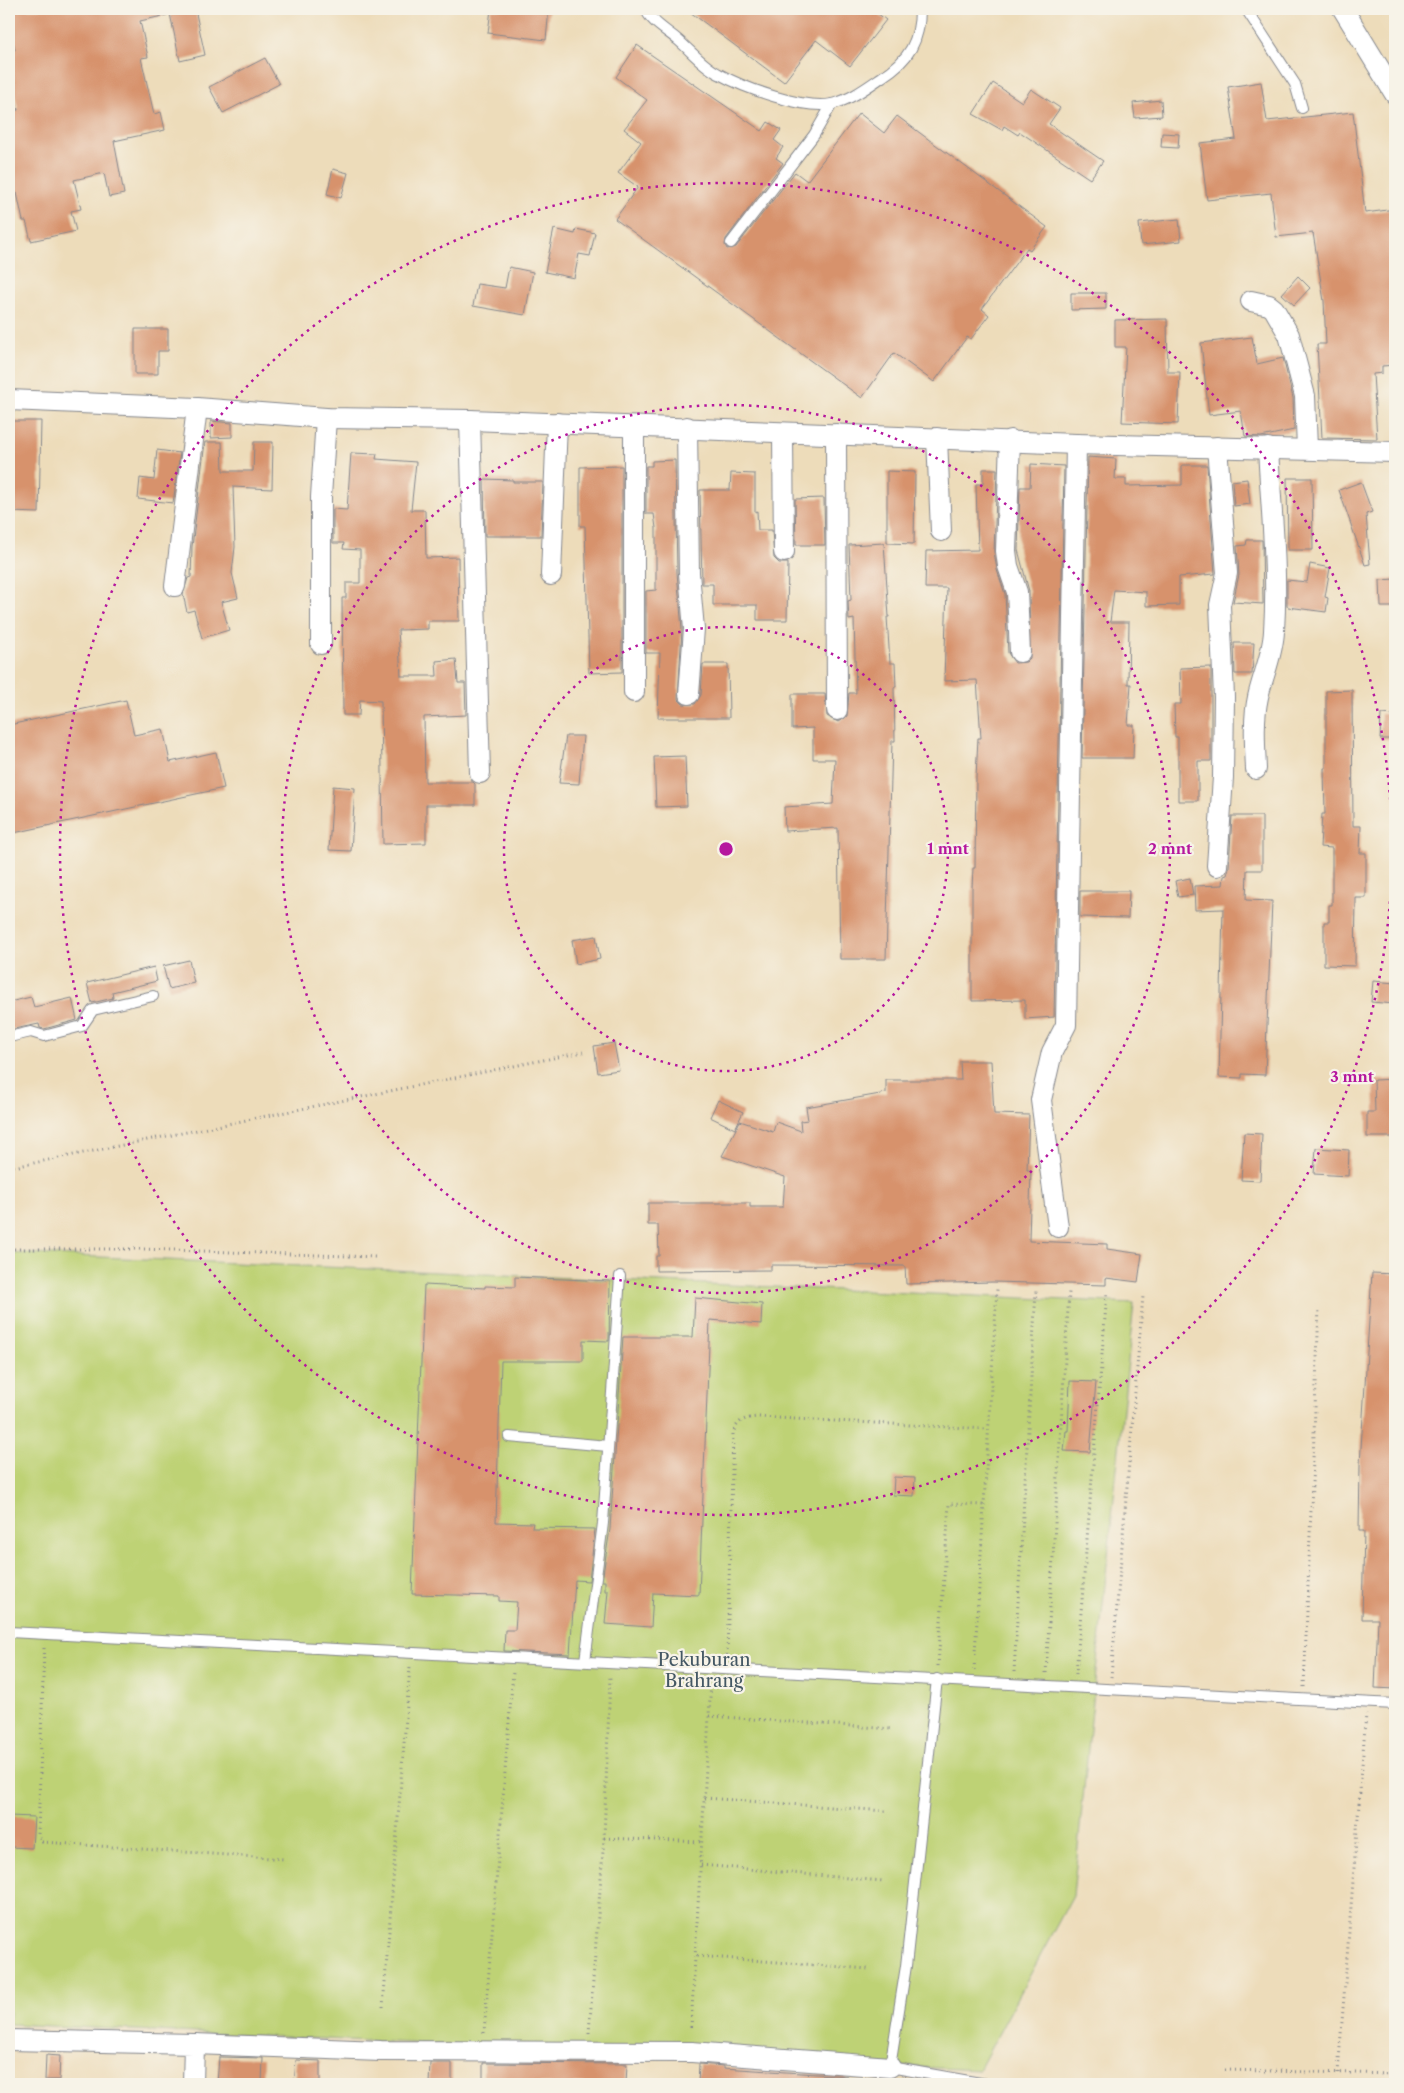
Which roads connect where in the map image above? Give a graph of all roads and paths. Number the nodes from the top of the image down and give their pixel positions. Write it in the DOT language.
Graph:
graph roads {
  1 [pos="646,9"];
  2 [pos="920,9"];
  3 [pos="1246,9"];
  4 [pos="1343,9"];
  5 [pos="1395,94"];
  6 [pos="832,104"];
  7 [pos="1302,108"];
  8 [pos="732,243"];
  9 [pos="1251,301"];
  10 [pos="9,400"];
  11 [pos="197,408"];
  12 [pos="326,418"];
  13 [pos="470,420"];
  14 [pos="557,424"];
  15 [pos="634,427"];
  16 [pos="687,427"];
  17 [pos="783,433"];
  18 [pos="836,434"];
  19 [pos="937,438"];
  20 [pos="1010,440"];
  21 [pos="1076,444"];
  22 [pos="1217,447"];
  23 [pos="1268,448"];
  24 [pos="1307,449"];
  25 [pos="1395,452"];
  26 [pos="941,532"];
  27 [pos="784,552"];
  28 [pos="551,575"];
  29 [pos="175,586"];
  30 [pos="321,644"];
  31 [pos="1020,652"];
  32 [pos="634,692"];
  33 [pos="689,694"];
  34 [pos="837,710"];
  35 [pos="1256,769"];
  36 [pos="480,773"];
  37 [pos="1217,866"];
  38 [pos="153,996"];
  39 [pos="9,1037"];
  40 [pos="583,1052"];
  41 [pos="9,1168"];
  42 [pos="1058,1227"];
  43 [pos="9,1249"];
  44 [pos="377,1257"];
  45 [pos="620,1276"];
  46 [pos="997,1289"];
  47 [pos="1036,1291"];
  48 [pos="1069,1292"];
  49 [pos="1107,1293"];
  50 [pos="1143,1296"];
  51 [pos="1319,1308"];
  52 [pos="987,1429"];
  53 [pos="509,1437"];
  54 [pos="608,1446"];
  55 [pos="983,1505"];
  56 [pos="9,1632"];
  57 [pos="44,1635"];
  58 [pos="411,1654"];
  59 [pos="514,1658"];
  60 [pos="585,1661"];
  61 [pos="611,1663"];
  62 [pos="711,1668"];
  63 [pos="726,1669"];
  64 [pos="937,1679"];
  65 [pos="974,1680"];
  66 [pos="1013,1682"];
  67 [pos="1045,1684"];
  68 [pos="1075,1686"];
  69 [pos="1110,1688"];
  70 [pos="1304,1700"];
  71 [pos="1367,1702"];
  72 [pos="1395,1704"];
  73 [pos="709,1716"];
  74 [pos="894,1729"];
  75 [pos="705,1798"];
  76 [pos="886,1811"];
  77 [pos="604,1838"];
  78 [pos="703,1842"];
  79 [pos="284,1859"];
  80 [pos="702,1865"];
  81 [pos="883,1881"];
  82 [pos="697,1956"];
  83 [pos="869,1969"];
  84 [pos="383,2007"];
  85 [pos="692,2027"];
  86 [pos="484,2033"];
  87 [pos="9,2040"];
  88 [pos="589,2041"];
  89 [pos="194,2044"];
  90 [pos="890,2067"];
  91 [pos="1226,2070"];
  92 [pos="1338,2073"];
  93 [pos="1395,2074"];
  94 [pos="193,2084"];
  95 [pos="986,2084"];
  1 -- 6 [label="lane"];
  2 -- 6 [label="lane"];
  3 -- 7 [label="lane"];
  4 -- 5 [label="street"];
  6 -- 8 [label="lane"];
  9 -- 24 [label="street"];
  10 -- 11 [label="street"];
  11 -- 12 [label="street"];
  11 -- 29 [label="street"];
  12 -- 13 [label="street"];
  12 -- 30 [label="street"];
  13 -- 14 [label="street"];
  13 -- 36 [label="street"];
  14 -- 15 [label="street"];
  14 -- 28 [label="street"];
  15 -- 16 [label="street"];
  15 -- 32 [label="street"];
  16 -- 17 [label="street"];
  16 -- 33 [label="street"];
  17 -- 18 [label="street"];
  17 -- 27 [label="street"];
  18 -- 19 [label="street"];
  18 -- 34 [label="street"];
  19 -- 20 [label="street"];
  19 -- 26 [label="street"];
  20 -- 21 [label="street"];
  20 -- 31 [label="street"];
  21 -- 22 [label="street"];
  21 -- 42 [label="street"];
  22 -- 23 [label="street"];
  22 -- 37 [label="street"];
  23 -- 24 [label="street"];
  23 -- 35 [label="street"];
  24 -- 25 [label="street"];
  38 -- 39 [label="lane"];
  40 -- 41 [label="path"];
  43 -- 44 [label="path"];
  45 -- 54 [label="lane"];
  46 -- 52 [label="path"];
  47 -- 66 [label="path"];
  48 -- 67 [label="path"];
  49 -- 68 [label="path"];
  50 -- 69 [label="path"];
  51 -- 70 [label="path"];
  52 -- 55 [label="path"];
  52 -- 63 [label="path"];
  53 -- 54 [label="lane"];
  54 -- 60 [label="lane"];
  55 -- 64 [label="path"];
  55 -- 65 [label="path"];
  56 -- 57 [label="lane"];
  57 -- 58 [label="lane"];
  57 -- 79 [label="path"];
  58 -- 59 [label="lane"];
  58 -- 84 [label="path"];
  59 -- 60 [label="lane"];
  59 -- 86 [label="path"];
  60 -- 61 [label="lane"];
  61 -- 62 [label="lane"];
  61 -- 77 [label="path"];
  62 -- 63 [label="lane"];
  62 -- 73 [label="path"];
  63 -- 64 [label="lane"];
  64 -- 65 [label="lane"];
  64 -- 90 [label="lane"];
  65 -- 66 [label="lane"];
  66 -- 67 [label="lane"];
  67 -- 68 [label="lane"];
  68 -- 69 [label="lane"];
  69 -- 70 [label="lane"];
  70 -- 71 [label="lane"];
  71 -- 72 [label="lane"];
  71 -- 92 [label="path"];
  73 -- 74 [label="path"];
  73 -- 75 [label="path"];
  75 -- 76 [label="path"];
  75 -- 78 [label="path"];
  77 -- 78 [label="path"];
  77 -- 88 [label="path"];
  78 -- 80 [label="path"];
  80 -- 81 [label="path"];
  80 -- 82 [label="path"];
  82 -- 83 [label="path"];
  82 -- 85 [label="path"];
  87 -- 89 [label="street"];
  89 -- 90 [label="street"];
  89 -- 94 [label="street"];
  90 -- 95 [label="lane"];
  91 -- 92 [label="path"];
  92 -- 93 [label="path"];
}
